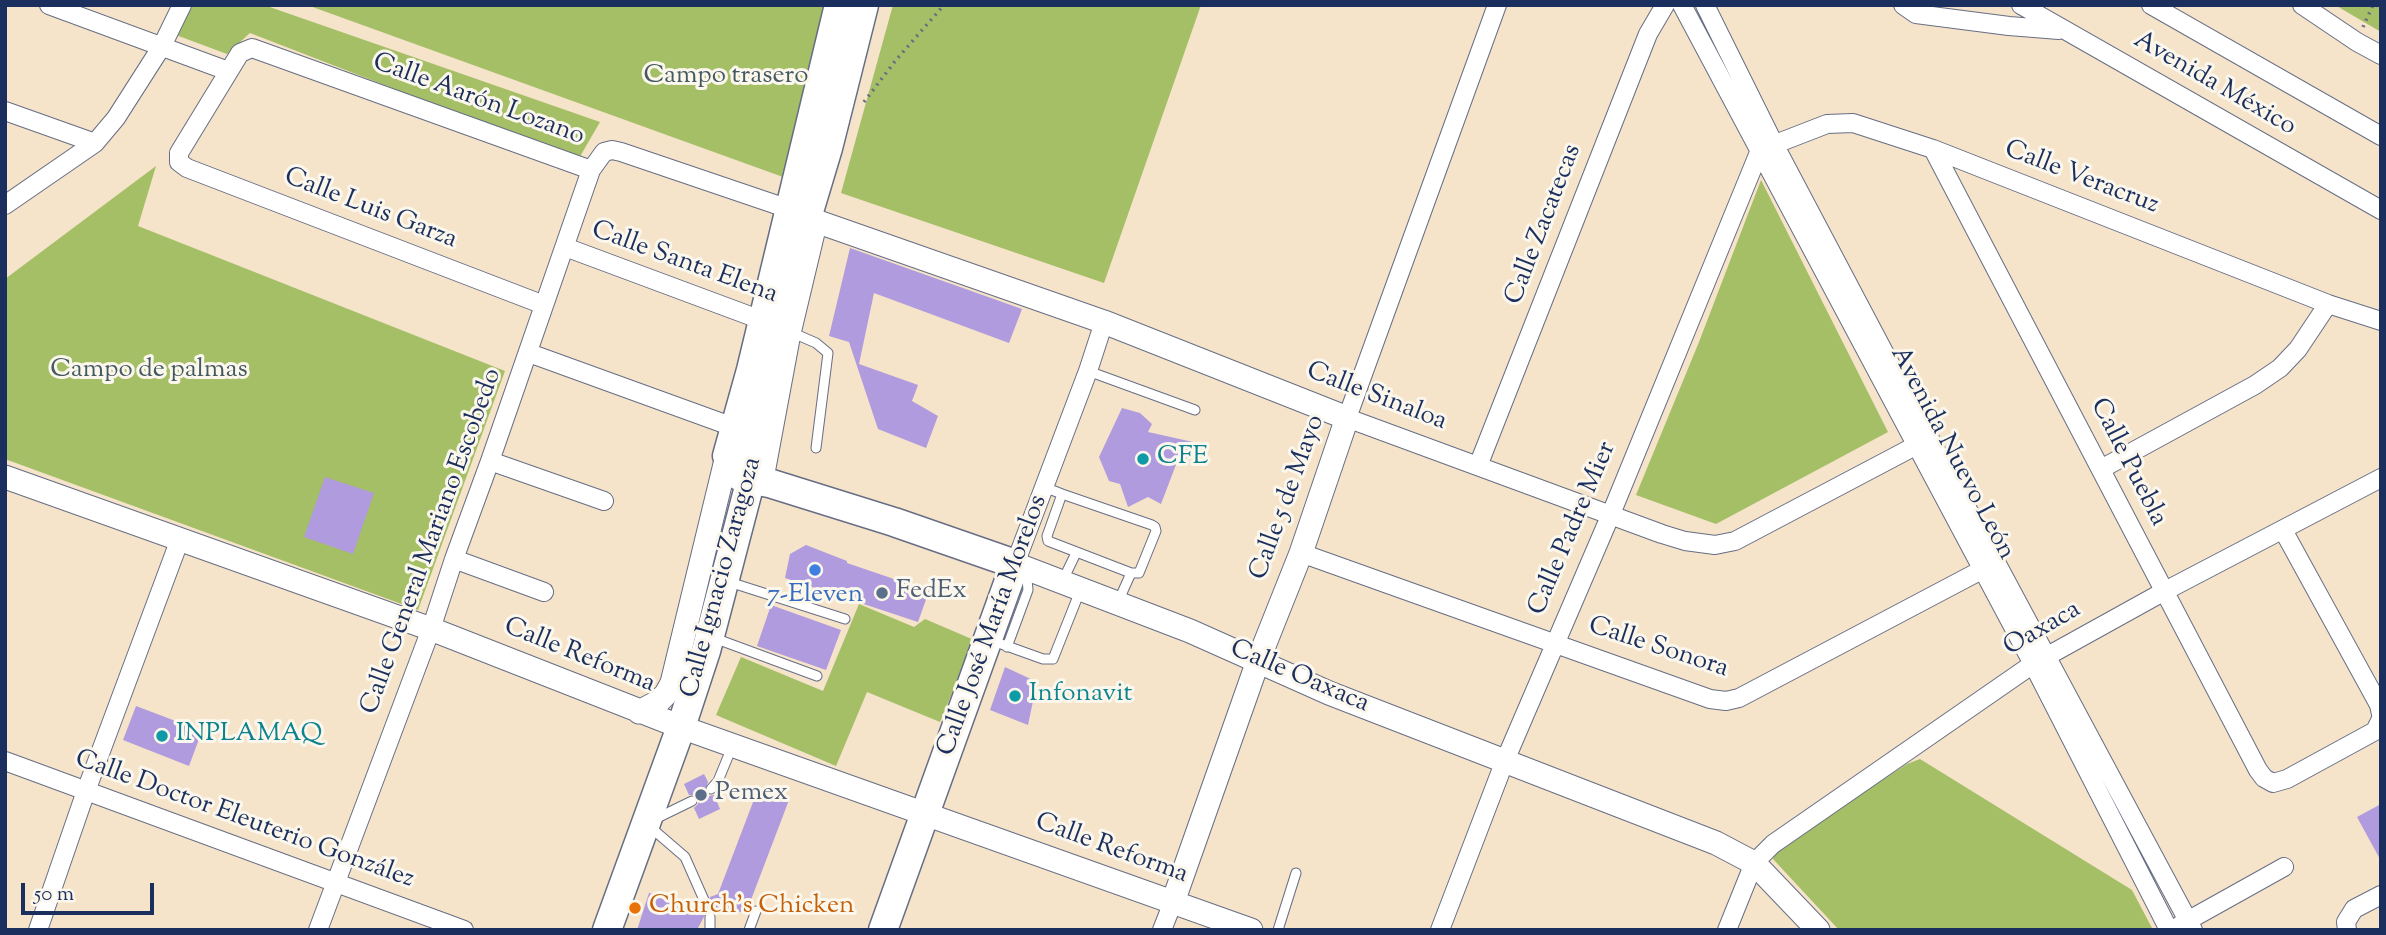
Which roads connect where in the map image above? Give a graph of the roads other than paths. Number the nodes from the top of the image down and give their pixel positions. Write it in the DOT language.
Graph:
graph roads {
  1 [pos="49,5"];
  2 [pos="182,5"];
  3 [pos="839,5"];
  4 [pos="864,5"];
  5 [pos="1497,5"];
  6 [pos="1665,5"];
  7 [pos="1682,5"];
  8 [pos="1705,5"];
  9 [pos="1903,5"];
  10 [pos="2021,5"];
  11 [pos="2151,5"];
  12 [pos="2302,5"];
  13 [pos="2066,31"];
  14 [pos="162,46"];
  15 [pos="2381,55"];
  16 [pos="228,71"];
  17 [pos="5,111"];
  18 [pos="2381,136"];
  19 [pos="95,143"];
  20 [pos="1767,147"];
  21 [pos="1933,149"];
  22 [pos="591,170"];
  23 [pos="5,205"];
  24 [pos="2381,210"];
  25 [pos="806,217"];
  26 [pos="565,247"];
  27 [pos="2328,303"];
  28 [pos="544,305"];
  29 [pos="2381,321"];
  30 [pos="1104,322"];
  31 [pos="781,328"];
  32 [pos="529,353"];
  33 [pos="1088,371"];
  34 [pos="1315,405"];
  35 [pos="1195,410"];
  36 [pos="1347,418"];
  37 [pos="736,428"];
  38 [pos="1921,441"];
  39 [pos="1337,446"];
  40 [pos="816,447"];
  41 [pos="727,456"];
  42 [pos="490,461"];
  43 [pos="1478,466"];
  44 [pos="2101,469"];
  45 [pos="5,477"];
  46 [pos="2381,478"];
  47 [pos="755,486"];
  48 [pos="1044,488"];
  49 [pos="719,489"];
  50 [pos="1062,494"];
  51 [pos="604,501"];
  52 [pos="1611,514"];
  53 [pos="2283,530"];
  54 [pos="180,539"];
  55 [pos="1076,553"];
  56 [pos="1301,553"];
  57 [pos="454,559"];
  58 [pos="1015,564"];
  59 [pos="1989,566"];
  60 [pos="1131,573"];
  61 [pos="725,580"];
  62 [pos="1071,586"];
  63 [pos="544,592"];
  64 [pos="2163,592"];
  65 [pos="1118,603"];
  66 [pos="845,619"];
  67 [pos="432,629"];
  68 [pos="710,637"];
  69 [pos="1555,642"];
  70 [pos="998,643"];
  71 [pos="2039,660"];
  72 [pos="1258,661"];
  73 [pos="817,676"];
  74 [pos="639,712"];
  75 [pos="2380,713"];
  76 [pos="681,727"];
  77 [pos="732,746"];
  78 [pos="2090,758"];
  79 [pos="5,761"];
  80 [pos="1504,763"];
  81 [pos="711,789"];
  82 [pos="86,791"];
  83 [pos="692,801"];
  84 [pos="925,813"];
  85 [pos="2132,817"];
  86 [pos="645,823"];
  87 [pos="2116,827"];
  88 [pos="1754,863"];
  89 [pos="2284,867"];
  90 [pos="2160,868"];
  91 [pos="1296,873"];
  92 [pos="2143,878"];
  93 [pos="336,882"];
  94 [pos="2381,895"];
  95 [pos="704,900"];
  96 [pos="1172,902"];
  97 [pos="756,911"];
  98 [pos="710,917"];
  99 [pos="2191,925"];
  100 [pos="38,930"];
  101 [pos="318,930"];
  102 [pos="464,930"];
  103 [pos="607,930"];
  104 [pos="710,930"];
  105 [pos="748,930"];
  106 [pos="883,930"];
  107 [pos="1162,930"];
  108 [pos="1251,930"];
  109 [pos="1278,930"];
  110 [pos="1440,930"];
  111 [pos="1727,930"];
  112 [pos="1818,930"];
  113 [pos="2170,930"];
  114 [pos="2347,930"];
  1 -- 14 [label="street"];
  2 -- 14 [label="street"];
  3 -- 25 [label="main road"];
  4 -- 25 [label="main road"];
  5 -- 36 [label="street, Calle 5 de Mayo"];
  6 -- 43 [label="street, Calle Zacatecas"];
  7 -- 20 [label="street, Avenida Nuevo León"];
  8 -- 20 [label="street"];
  9 -- 13 [label="street"];
  10 -- 13 [label="street, Avenida México"];
  11 -- 18 [label="street, Avenida México"];
  12 -- 15 [label="street"];
  13 -- 24 [label="street, Avenida México"];
  14 -- 16 [label="street"];
  14 -- 19 [label="street"];
  16 -- 22 [label="street, Calle Aarón Lozano"];
  16 -- 28 [label="street, Calle Luis Garza"];
  17 -- 19 [label="street"];
  19 -- 23 [label="street"];
  20 -- 21 [label="street, Calle Veracruz"];
  20 -- 38 [label="street, Avenida Nuevo León"];
  20 -- 52 [label="street, Calle Padre Mier"];
  21 -- 27 [label="street, Calle Veracruz"];
  21 -- 44 [label="street, Calle Puebla"];
  22 -- 25 [label="street, Calle Aarón Lozano"];
  22 -- 26 [label="street, Calle General Mariano Escobedo"];
  25 -- 30 [label="street, Calle Sinaloa"];
  25 -- 31 [label="main road"];
  26 -- 28 [label="street, Calle General Mariano Escobedo"];
  26 -- 31 [label="street, Calle Santa Elena"];
  27 -- 29 [label="street, Calle Veracruz"];
  27 -- 44 [label="street"];
  28 -- 32 [label="street, Calle General Mariano Escobedo"];
  30 -- 33 [label="street, Calle José María Morelos"];
  30 -- 34 [label="street, Calle Sinaloa"];
  31 -- 37 [label="main road, Calle Ignacio Zaragoza"];
  31 -- 40 [label="lane"];
  31 -- 47 [label="main road, Calle Ignacio Zaragoza"];
  32 -- 37 [label="street"];
  32 -- 42 [label="street, Calle General Mariano Escobedo"];
  33 -- 35 [label="lane"];
  33 -- 48 [label="street, Calle José María Morelos"];
  34 -- 36 [label="street, Calle Sinaloa"];
  34 -- 39 [label="street"];
  36 -- 39 [label="street, Calle 5 de Mayo"];
  36 -- 43 [label="street, Calle Sinaloa"];
  37 -- 41 [label="main road, Calle Ignacio Zaragoza"];
  38 -- 52 [label="street, Calle Sinaloa"];
  38 -- 59 [label="street, Avenida Nuevo León"];
  39 -- 56 [label="street, Calle 5 de Mayo"];
  41 -- 47 [label="main road"];
  41 -- 49 [label="street, Calle Ignacio Zaragoza"];
  42 -- 51 [label="street"];
  42 -- 57 [label="street, Calle General Mariano Escobedo"];
  43 -- 52 [label="street, Calle Sinaloa"];
  44 -- 64 [label="street, Calle Puebla"];
  45 -- 54 [label="street, Calle Reforma"];
  46 -- 53 [label="street, Oaxaca"];
  47 -- 49 [label="main road, Calle Oaxaca"];
  47 -- 58 [label="main road, Calle Oaxaca"];
  47 -- 61 [label="main road, Calle Ignacio Zaragoza"];
  48 -- 50 [label="lane"];
  48 -- 58 [label="street, Calle José María Morelos"];
  49 -- 74 [label="street, Calle Ignacio Zaragoza"];
  50 -- 55 [label="lane"];
  50 -- 60 [label="lane"];
  52 -- 69 [label="street, Calle Padre Mier"];
  53 -- 64 [label="street, Oaxaca"];
  53 -- 75 [label="street"];
  54 -- 67 [label="street, Calle Reforma"];
  54 -- 82 [label="street"];
  55 -- 60 [label="lane"];
  55 -- 62 [label="lane"];
  56 -- 69 [label="street, Calle Sonora"];
  56 -- 72 [label="street, Calle 5 de Mayo"];
  57 -- 63 [label="street"];
  57 -- 67 [label="street, Calle General Mariano Escobedo"];
  58 -- 62 [label="street, Calle Oaxaca"];
  58 -- 70 [label="main road, Calle José María Morelos"];
  59 -- 69 [label="street, Calle Sonora"];
  59 -- 71 [label="street, Avenida Nuevo León"];
  60 -- 65 [label="lane"];
  61 -- 66 [label="lane"];
  61 -- 68 [label="main road, Calle Ignacio Zaragoza"];
  62 -- 65 [label="street, Calle Oaxaca"];
  62 -- 70 [label="lane"];
  64 -- 71 [label="street, Oaxaca"];
  64 -- 75 [label="street, Calle Puebla"];
  65 -- 72 [label="street, Calle Oaxaca"];
  67 -- 74 [label="street, Calle Reforma"];
  67 -- 93 [label="street, Calle General Mariano Escobedo"];
  68 -- 73 [label="lane"];
  68 -- 76 [label="main road, Calle Ignacio Zaragoza"];
  69 -- 80 [label="street, Calle Padre Mier"];
  70 -- 84 [label="main road, Calle José María Morelos"];
  71 -- 78 [label="street, Avenida Nuevo León"];
  71 -- 88 [label="street, Oaxaca"];
  72 -- 80 [label="street, Calle Oaxaca"];
  72 -- 96 [label="street, Calle 5 de Mayo"];
  74 -- 76 [label="street, Calle Reforma"];
  76 -- 77 [label="street, Calle Reforma"];
  76 -- 86 [label="main road, Calle Ignacio Zaragoza"];
  77 -- 81 [label="lane"];
  77 -- 84 [label="street, Calle Reforma"];
  78 -- 85 [label="street"];
  78 -- 87 [label="street, Avenida Nuevo León"];
  79 -- 82 [label="street, Calle Doctor Eleuterio González"];
  80 -- 88 [label="street, Calle Oaxaca"];
  80 -- 110 [label="street, Calle Padre Mier"];
  82 -- 93 [label="street, Calle Doctor Eleuterio González"];
  82 -- 100 [label="street"];
  83 -- 86 [label="lane"];
  84 -- 96 [label="street, Calle Reforma"];
  84 -- 106 [label="main road, Calle José María Morelos"];
  85 -- 87 [label="street"];
  85 -- 90 [label="street"];
  86 -- 95 [label="lane"];
  86 -- 103 [label="main road, Calle Ignacio Zaragoza"];
  87 -- 92 [label="street, Avenida Nuevo León"];
  88 -- 111 [label="street"];
  88 -- 112 [label="street, Calle Oaxaca"];
  89 -- 99 [label="street"];
  90 -- 92 [label="street"];
  90 -- 99 [label="street"];
  91 -- 109 [label="lane"];
  92 -- 113 [label="street, Avenida Nuevo León"];
  93 -- 101 [label="street, Calle General Mariano Escobedo"];
  93 -- 102 [label="street, Calle Doctor Eleuterio González"];
  94 -- 114 [label="street"];
  96 -- 107 [label="street, Calle 5 de Mayo"];
  96 -- 108 [label="street, Calle Reforma"];
  97 -- 105 [label="lane"];
  98 -- 104 [label="lane"];
  99 -- 113 [label="street"];
}
